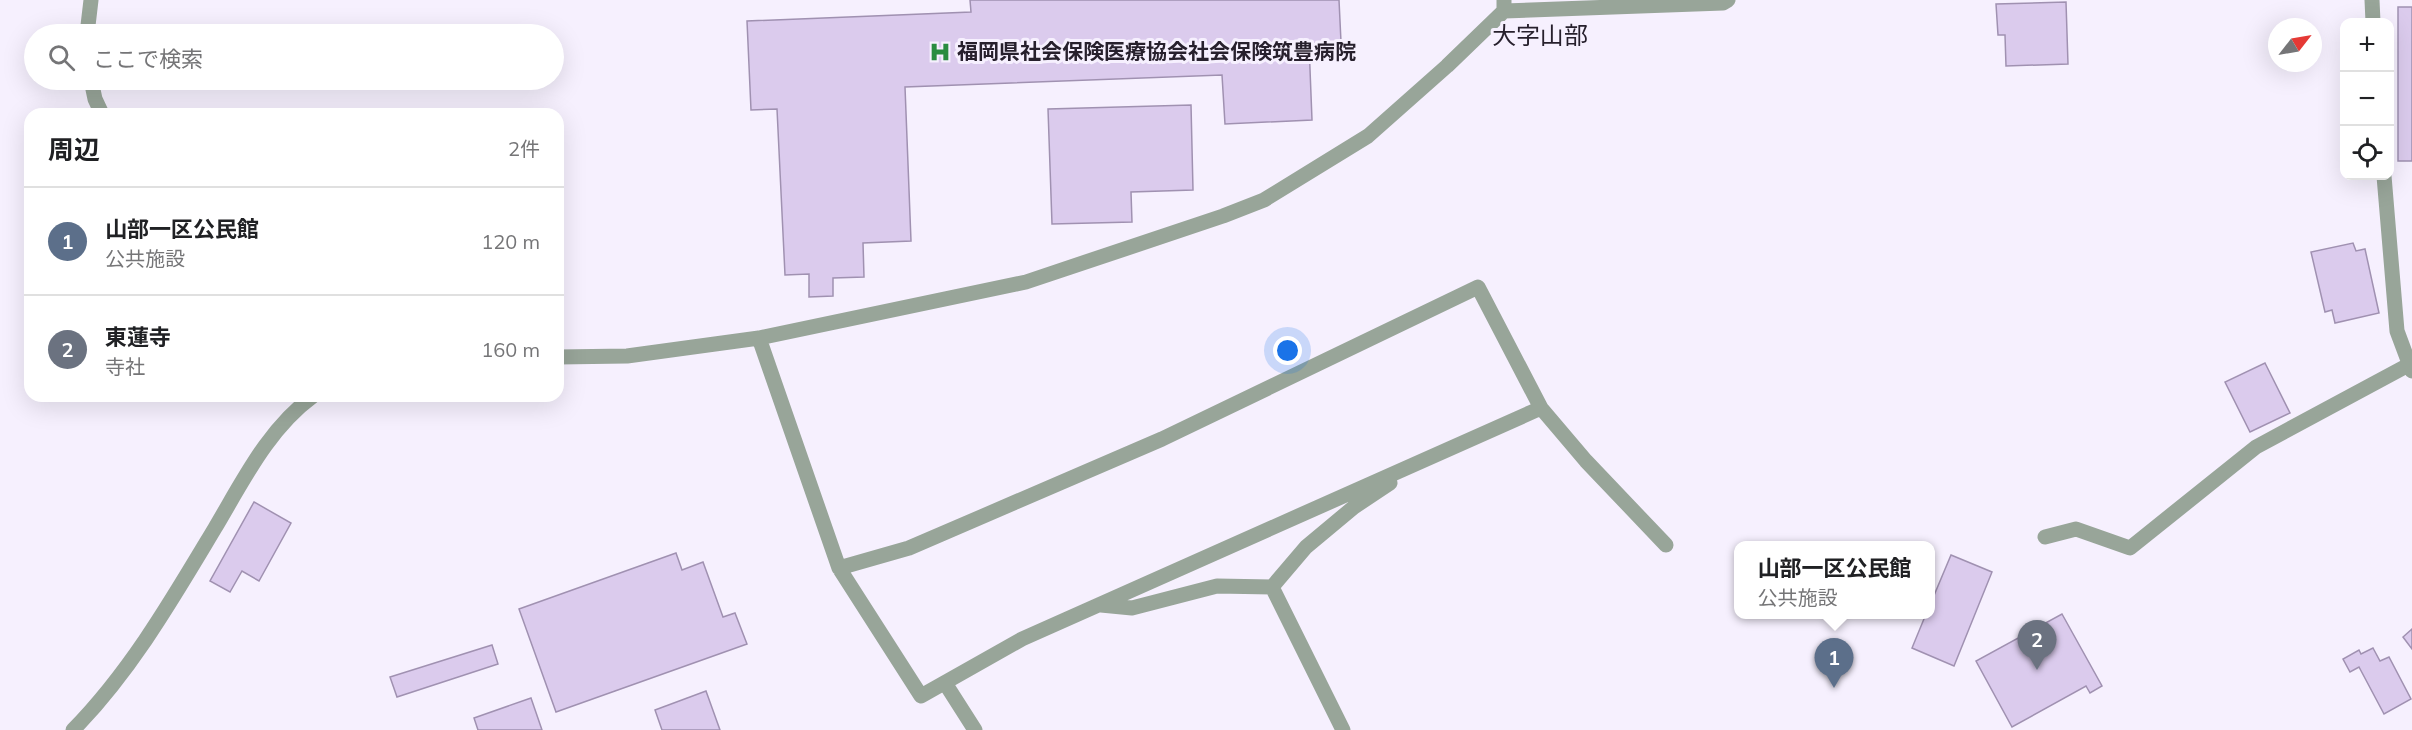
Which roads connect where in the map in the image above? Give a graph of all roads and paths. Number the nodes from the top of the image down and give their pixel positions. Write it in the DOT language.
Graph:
graph roads {
  1 [pos="92,0"];
  2 [pos="1728,0"];
  3 [pos="2372,0"];
  4 [pos="1650,3"];
  5 [pos="1504,5"];
  6 [pos="2373,18"];
  7 [pos="88,24"];
  8 [pos="94,90"];
  9 [pos="99,108"];
  10 [pos="2384,180"];
  11 [pos="759,338"];
  12 [pos="564,357"];
  13 [pos="2411,366"];
  14 [pos="305,402"];
  15 [pos="1541,408"];
  16 [pos="1425,460"];
  17 [pos="2045,537"];
  18 [pos="1666,545"];
  19 [pos="839,568"];
  20 [pos="1272,586"];
  21 [pos="1099,604"];
  22 [pos="945,683"];
  23 [pos="73,730"];
  24 [pos="975,730"];
  25 [pos="1343,730"];
  1 -- 7 [label="street"];
  2 -- 4 [label="street"];
  3 -- 6 [label="street"];
  4 -- 5 [label="street"];
  5 -- 11 [label="street"];
  8 -- 9 [label="street"];
  10 -- 13 [label="street"];
  11 -- 12 [label="street"];
  11 -- 19 [label="street"];
  13 -- 17 [label="street"];
  14 -- 23 [label="street"];
  15 -- 16 [label="street"];
  15 -- 18 [label="street"];
  15 -- 19 [label="street"];
  16 -- 20 [label="street"];
  16 -- 21 [label="street"];
  19 -- 22 [label="street"];
  20 -- 21 [label="street"];
  20 -- 25 [label="street"];
  21 -- 22 [label="street"];
  22 -- 24 [label="street"];
}
